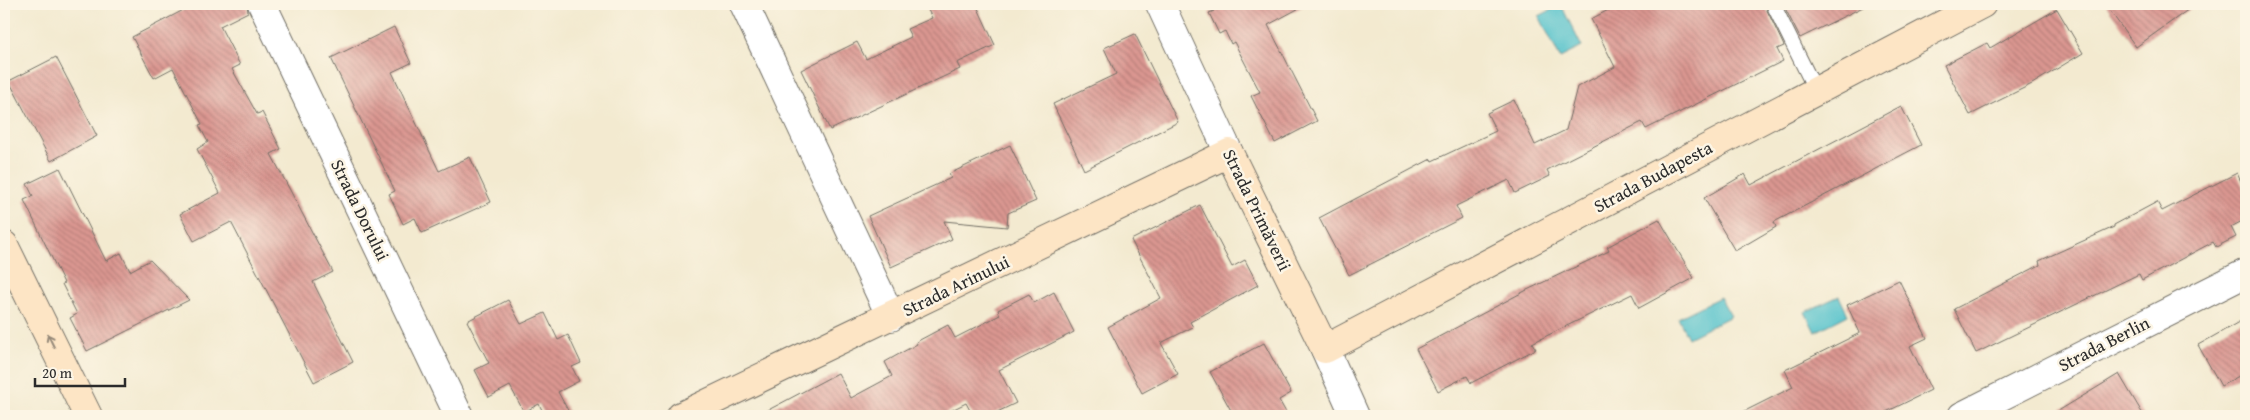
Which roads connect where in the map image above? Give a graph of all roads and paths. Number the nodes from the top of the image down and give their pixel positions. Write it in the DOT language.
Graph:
graph roads {
  1 [pos="262,4"];
  2 [pos="744,4"];
  3 [pos="1160,4"];
  4 [pos="1773,4"];
  5 [pos="1982,4"];
  6 [pos="1816,91"];
  7 [pos="1229,153"];
  8 [pos="4,245"];
  9 [pos="2246,273"];
  10 [pos="891,317"];
  11 [pos="1325,350"];
  12 [pos="88,416"];
  13 [pos="459,416"];
  14 [pos="682,416"];
  15 [pos="1355,416"];
  16 [pos="1962,416"];
  1 -- 13 [label="street, Strada Dorului"];
  2 -- 10 [label="street"];
  3 -- 7 [label="street, Strada Primăverii"];
  4 -- 6 [label="lane"];
  5 -- 6 [label="street, Strada Budapesta"];
  6 -- 11 [label="street, Strada Budapesta"];
  7 -- 10 [label="street, Strada Arinului"];
  7 -- 11 [label="street, Strada Primăverii"];
  12 -- 8 [label="street, one-way"];
  9 -- 16 [label="street, Strada Berlin"];
  10 -- 14 [label="street, Strada Arinului"];
  11 -- 15 [label="street, Strada Primăverii"];
}
